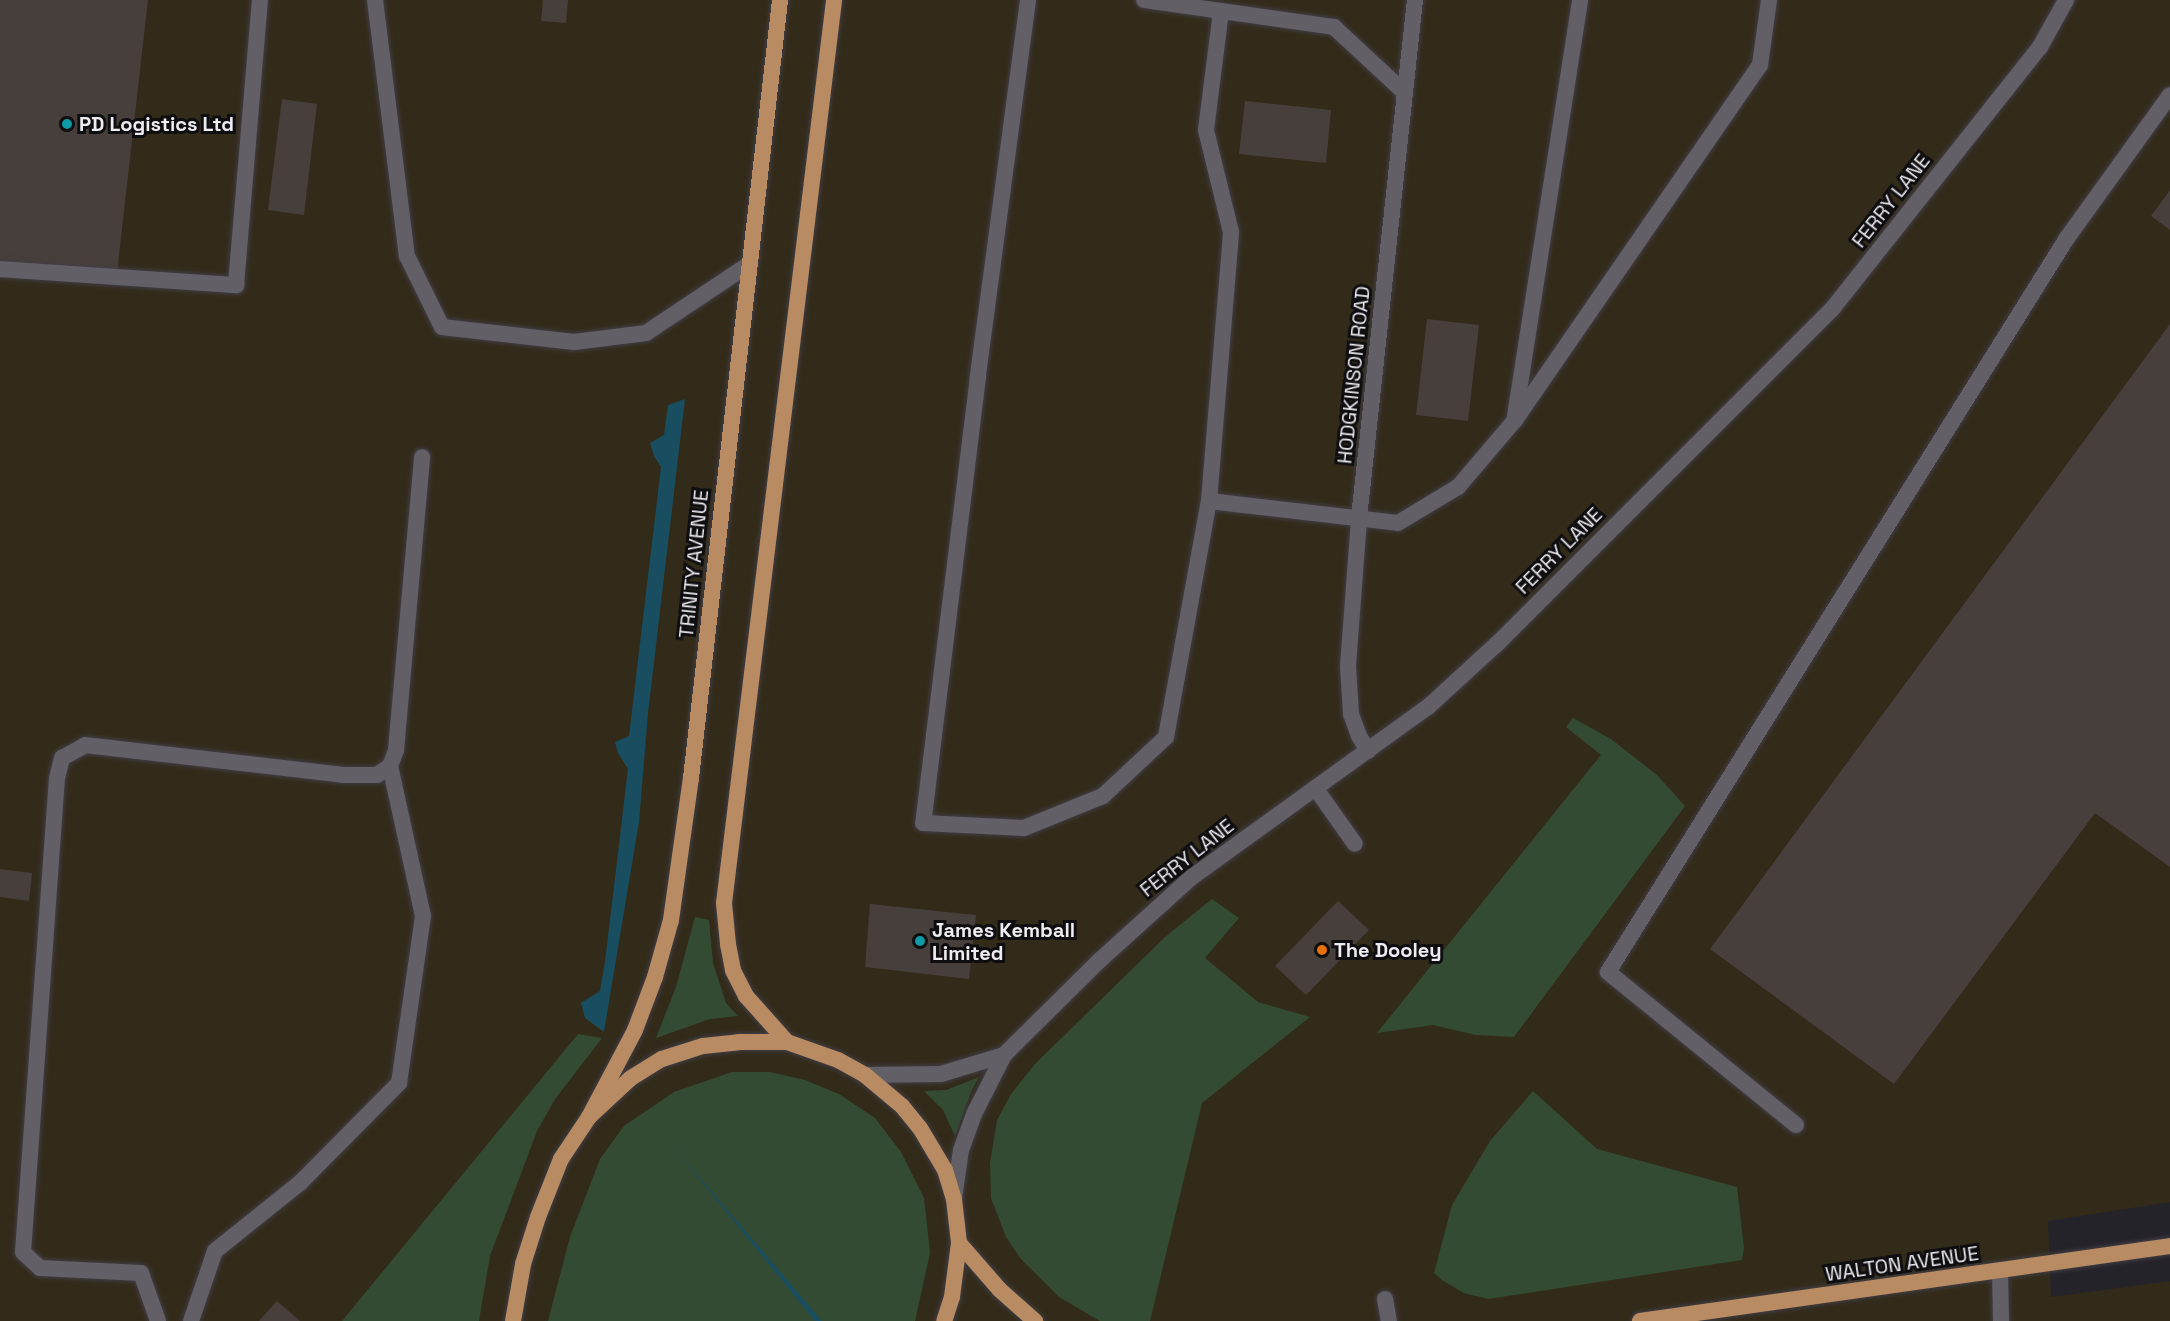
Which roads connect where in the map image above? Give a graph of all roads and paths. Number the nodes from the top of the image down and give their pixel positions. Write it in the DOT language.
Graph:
graph roads {
  1 [pos="260,0"];
  2 [pos="375,0"];
  3 [pos="780,0"];
  4 [pos="834,0"];
  5 [pos="1028,0"];
  6 [pos="1144,0"];
  7 [pos="1415,0"];
  8 [pos="1580,0"];
  9 [pos="1769,0"];
  10 [pos="2066,0"];
  11 [pos="1221,11"];
  12 [pos="1405,93"];
  13 [pos="2170,95"];
  14 [pos="748,265"];
  15 [pos="0,269"];
  16 [pos="1515,420"];
  17 [pos="422,458"];
  18 [pos="1209,501"];
  19 [pos="1359,518"];
  20 [pos="1368,751"];
  21 [pos="390,766"];
  22 [pos="1316,789"];
  23 [pos="1355,844"];
  24 [pos="787,1042"];
  25 [pos="1004,1054"];
  26 [pos="865,1075"];
  27 [pos="589,1117"];
  28 [pos="1796,1125"];
  29 [pos="954,1199"];
  30 [pos="959,1243"];
  31 [pos="2170,1246"];
  32 [pos="2000,1272"];
  33 [pos="1385,1299"];
  34 [pos="158,1321"];
  35 [pos="191,1321"];
  36 [pos="513,1321"];
  37 [pos="944,1321"];
  38 [pos="1035,1321"];
  39 [pos="1389,1321"];
  40 [pos="1640,1321"];
  41 [pos="2001,1321"];
  1 -- 15 [label="street"];
  2 -- 14 [label="street"];
  3 -- 14 [label="main road, TRINITY AVENUE"];
  4 -- 24 [label="main road"];
  5 -- 18 [label="street"];
  6 -- 11 [label="street"];
  7 -- 12 [label="street, HODGKINSON ROAD"];
  8 -- 16 [label="street"];
  9 -- 16 [label="street"];
  10 -- 20 [label="street, FERRY LANE"];
  11 -- 12 [label="street"];
  11 -- 18 [label="street"];
  12 -- 19 [label="street, HODGKINSON ROAD"];
  13 -- 28 [label="street"];
  14 -- 27 [label="main road, TRINITY AVENUE"];
  16 -- 19 [label="street"];
  17 -- 21 [label="street"];
  18 -- 19 [label="street"];
  19 -- 20 [label="street, HODGKINSON ROAD"];
  20 -- 22 [label="street, FERRY LANE"];
  21 -- 34 [label="street"];
  21 -- 35 [label="street"];
  22 -- 23 [label="street"];
  22 -- 25 [label="street, FERRY LANE"];
  24 -- 26 [label="main road"];
  24 -- 27 [label="main road"];
  25 -- 26 [label="street, FERRY LANE"];
  25 -- 29 [label="street, FERRY LANE"];
  26 -- 29 [label="main road"];
  27 -- 36 [label="main road"];
  29 -- 30 [label="main road"];
  30 -- 37 [label="main road"];
  30 -- 38 [label="main road"];
  31 -- 32 [label="main road, WALTON AVENUE"];
  32 -- 40 [label="main road, WALTON AVENUE"];
  32 -- 41 [label="street"];
  33 -- 39 [label="street"];
}
